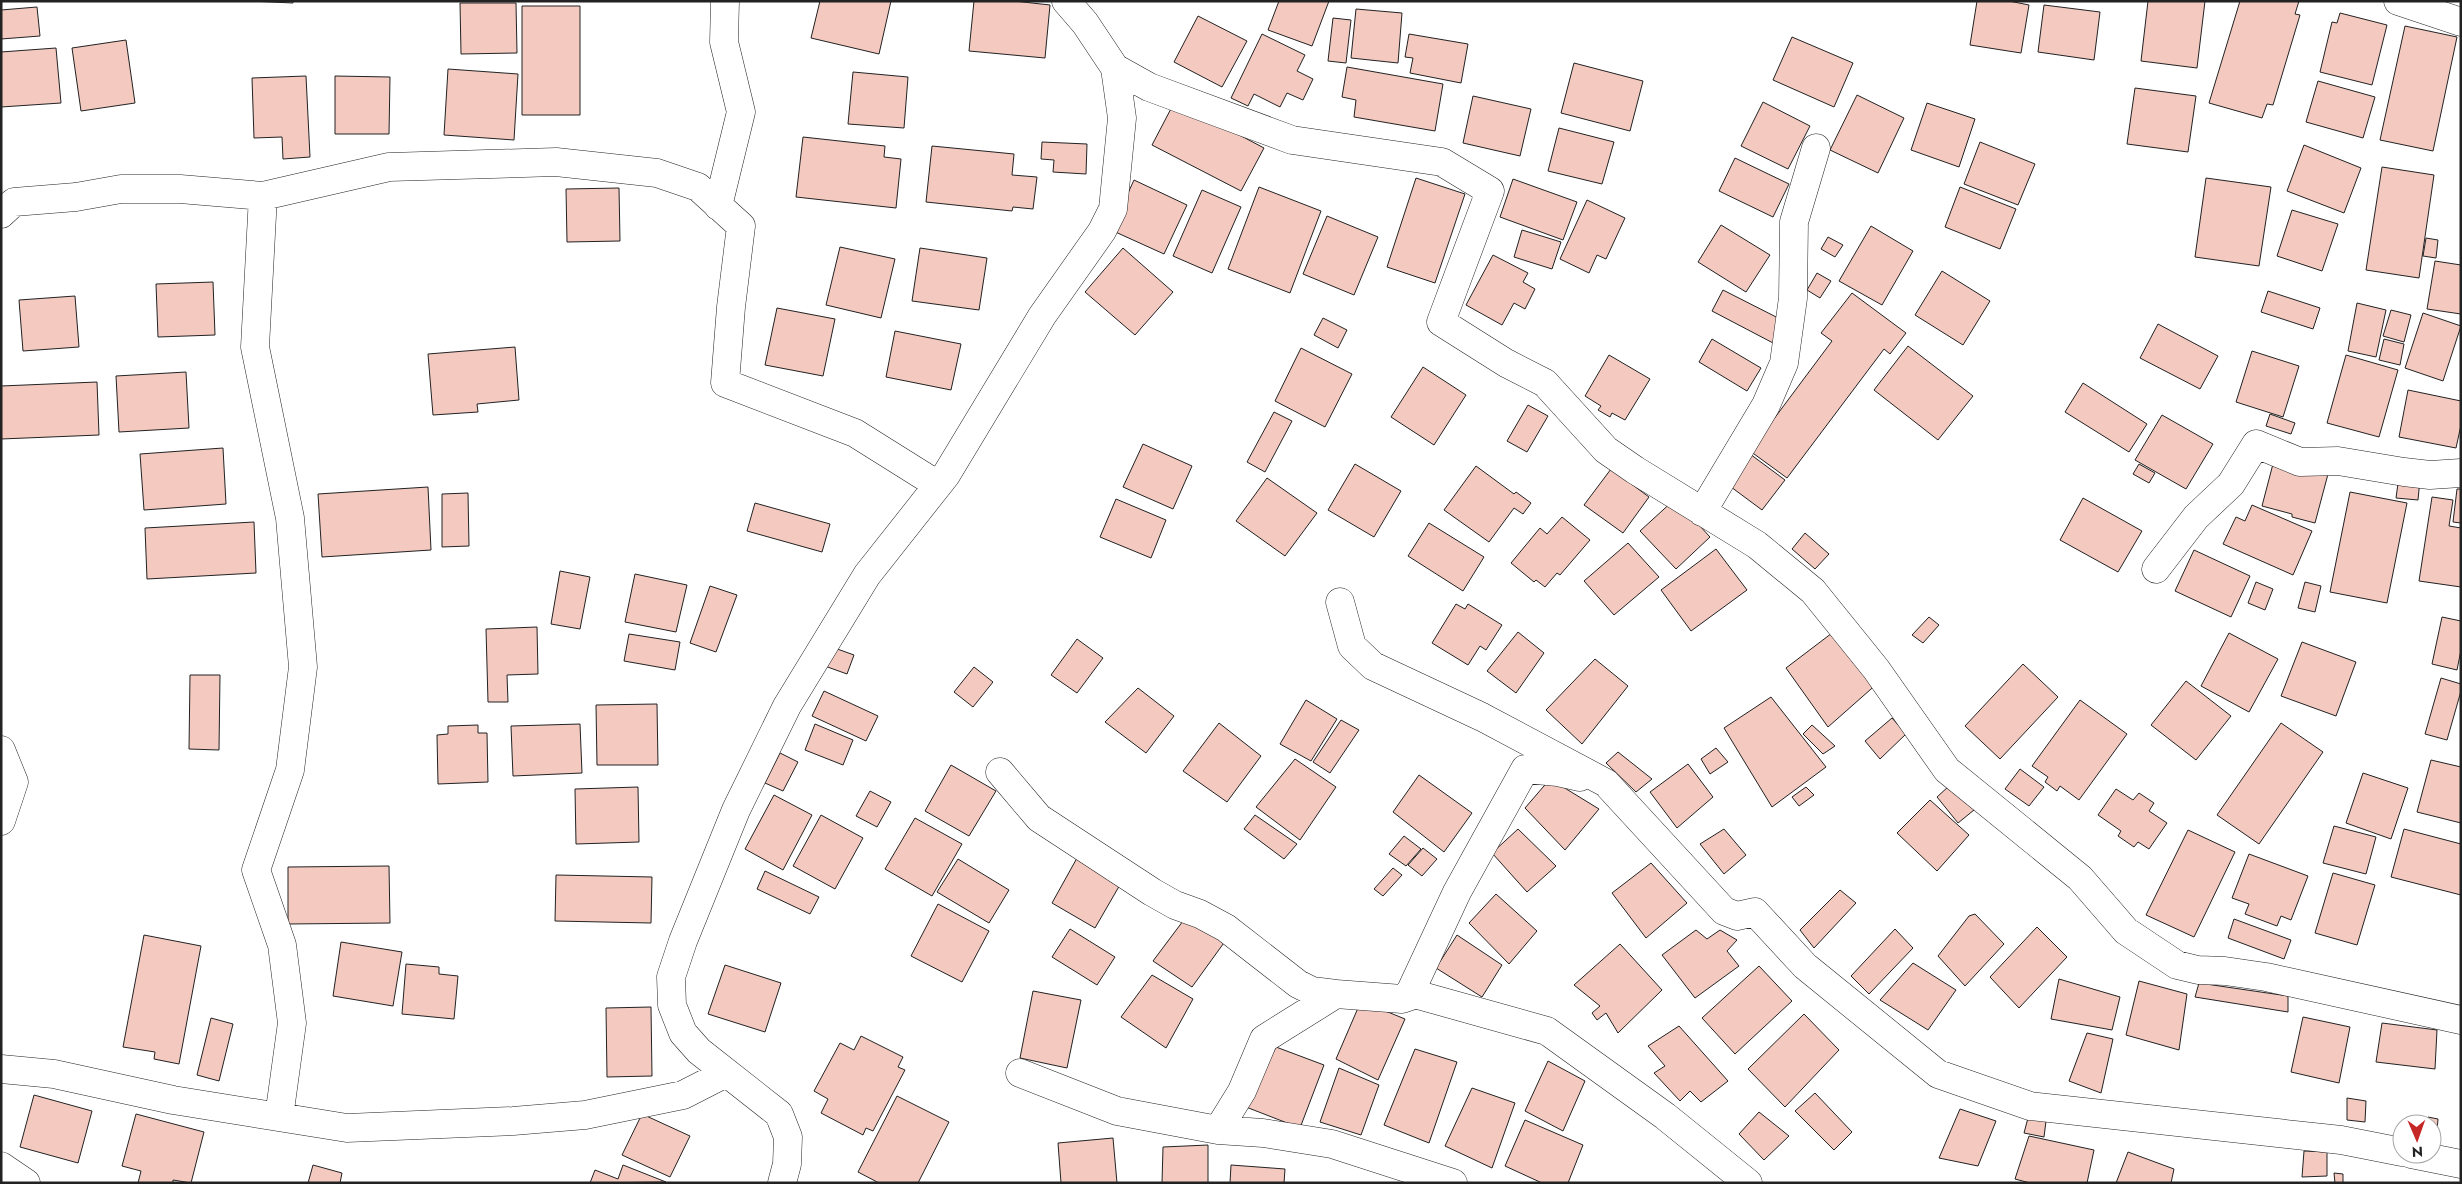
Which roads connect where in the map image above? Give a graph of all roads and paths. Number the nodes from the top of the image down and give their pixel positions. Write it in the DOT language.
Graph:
graph roads {
  1 [pos="726,1"];
  2 [pos="1066,1"];
  3 [pos="2398,1"];
  4 [pos="2461,22"];
  5 [pos="1115,68"];
  6 [pos="1149,88"];
  7 [pos="1122,118"];
  8 [pos="1816,148"];
  9 [pos="263,196"];
  10 [pos="718,206"];
  11 [pos="1,214"];
  12 [pos="2461,473"];
  13 [pos="938,485"];
  14 [pos="1702,512"];
  15 [pos="2156,569"];
  16 [pos="1340,602"];
  17 [pos="1,750"];
  18 [pos="1000,772"];
  19 [pos="1606,783"];
  20 [pos="1,821"];
  21 [pos="1411,993"];
  22 [pos="1336,994"];
  23 [pos="2461,1020"];
  24 [pos="1,1069"];
  25 [pos="726,1073"];
  26 [pos="1020,1073"];
  27 [pos="279,1117"];
  28 [pos="1218,1130"];
  29 [pos="2392,1150"];
  30 [pos="2442,1160"];
  31 [pos="2461,1164"];
  32 [pos="1,1166"];
  33 [pos="26,1183"];
  34 [pos="782,1183"];
  35 [pos="1453,1183"];
  36 [pos="1748,1183"];
  1 -- 10 [label="street"];
  2 -- 5 [label="street"];
  3 -- 4 [label="street"];
  5 -- 6 [label="street"];
  5 -- 7 [label="street"];
  6 -- 7 [label="street"];
  6 -- 14 [label="street"];
  7 -- 13 [label="street"];
  8 -- 14 [label="street"];
  9 -- 10 [label="street"];
  9 -- 11 [label="street"];
  9 -- 27 [label="street"];
  10 -- 13 [label="street"];
  12 -- 15 [label="street"];
  13 -- 25 [label="street"];
  14 -- 23 [label="street"];
  16 -- 19 [label="street"];
  17 -- 20 [label="street"];
  18 -- 22 [label="street"];
  19 -- 21 [label="street"];
  19 -- 29 [label="street"];
  21 -- 22 [label="street"];
  21 -- 36 [label="street"];
  22 -- 28 [label="street"];
  24 -- 27 [label="street"];
  25 -- 27 [label="street"];
  25 -- 34 [label="street"];
  26 -- 28 [label="street"];
  28 -- 35 [label="street"];
  30 -- 31 [label="street"];
  32 -- 33 [label="street"];
}
